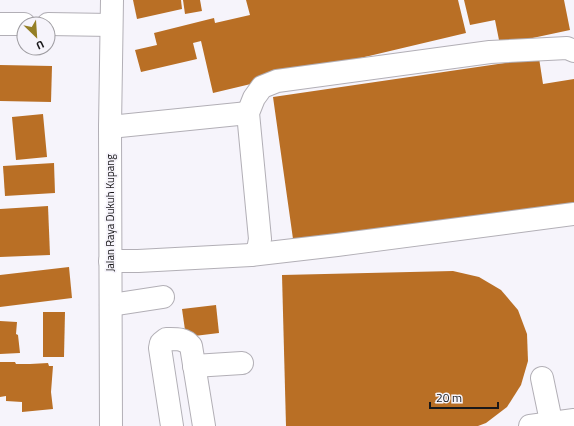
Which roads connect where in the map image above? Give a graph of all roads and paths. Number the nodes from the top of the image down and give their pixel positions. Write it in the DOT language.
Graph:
graph roads {
  1 [pos="112,0"];
  2 [pos="0,24"];
  3 [pos="16,24"];
  4 [pos="56,24"];
  5 [pos="111,25"];
  6 [pos="574,51"];
  7 [pos="248,113"];
  8 [pos="110,127"];
  9 [pos="574,214"];
  10 [pos="251,255"];
  11 [pos="110,261"];
  12 [pos="163,297"];
  13 [pos="111,305"];
  14 [pos="242,363"];
  15 [pos="194,366"];
  16 [pos="542,378"];
  17 [pos="574,420"];
  18 [pos="552,424"];
  19 [pos="112,426"];
  20 [pos="172,426"];
  21 [pos="204,426"];
  22 [pos="530,426"];
  1 -- 5 [label="street, Jalan Raya Dukuh Kupang"];
  2 -- 3 [label="street"];
  4 -- 5 [label="street"];
  5 -- 8 [label="street, Jalan Raya Dukuh Kupang"];
  6 -- 7 [label="street"];
  7 -- 8 [label="street"];
  7 -- 10 [label="street"];
  8 -- 11 [label="street, Jalan Raya Dukuh Kupang"];
  9 -- 10 [label="street"];
  10 -- 11 [label="street"];
  11 -- 13 [label="street, Jalan Raya Dukuh Kupang"];
  12 -- 13 [label="street"];
  13 -- 19 [label="street, Jalan Raya Dukuh Kupang"];
  14 -- 15 [label="street"];
  15 -- 20 [label="street"];
  15 -- 21 [label="street"];
  16 -- 18 [label="street"];
  17 -- 18 [label="street"];
  18 -- 22 [label="street"];
}
